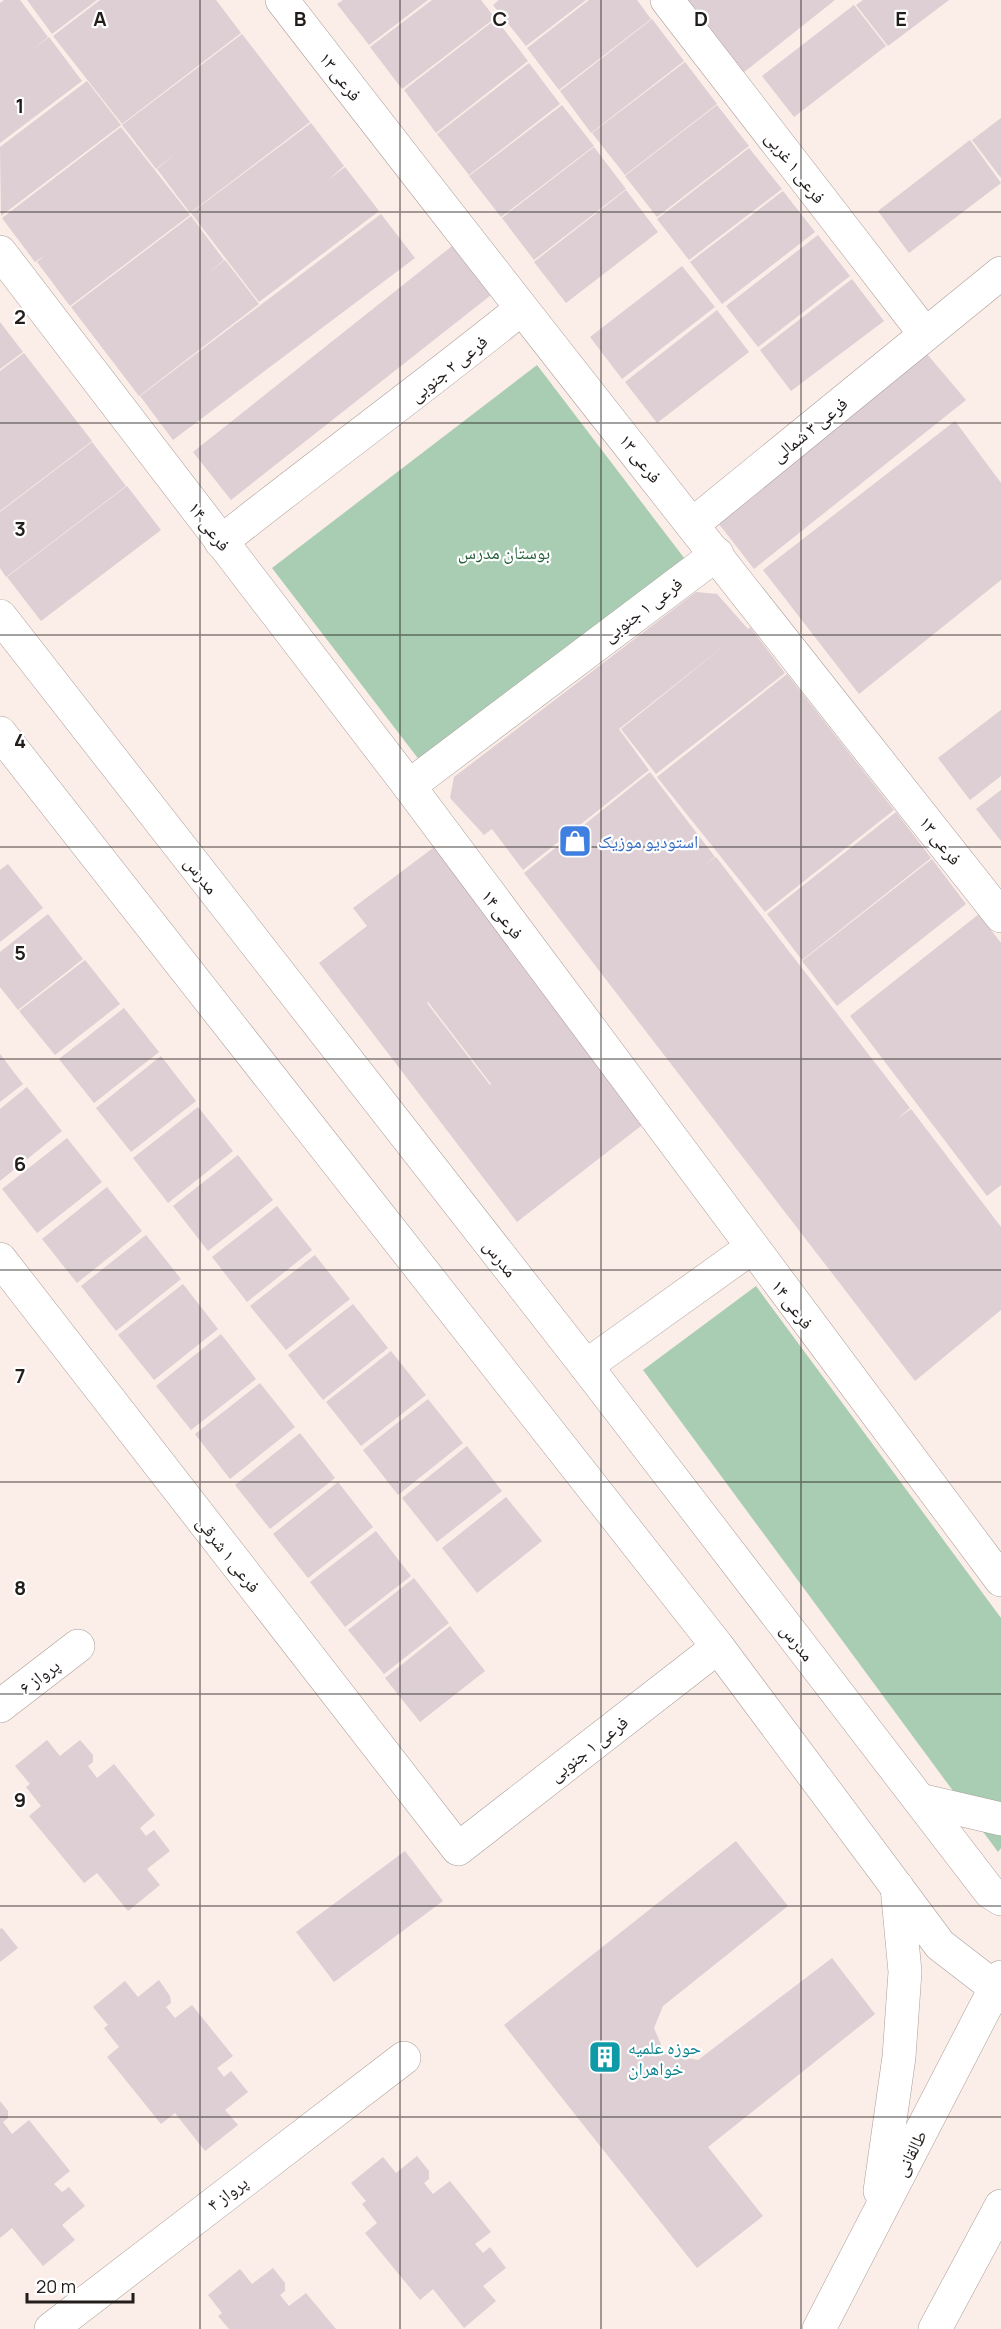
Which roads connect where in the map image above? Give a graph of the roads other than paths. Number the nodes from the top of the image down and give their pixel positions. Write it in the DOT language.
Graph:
graph roads {
  1 [pos="282,0"];
  2 [pos="667,0"];
  3 [pos="0,252"];
  4 [pos="1001,273"];
  5 [pos="521,309"];
  6 [pos="925,334"];
  7 [pos="693,524"];
  8 [pos="221,542"];
  9 [pos="717,554"];
  10 [pos="0,616"];
  11 [pos="0,733"];
  12 [pos="409,786"];
  13 [pos="996,901"];
  14 [pos="751,1248"];
  15 [pos="0,1259"];
  16 [pos="586,1366"];
  17 [pos="1001,1580"];
  18 [pos="78,1646"];
  19 [pos="718,1647"];
  20 [pos="0,1706"];
  21 [pos="920,1800"];
  22 [pos="1001,1819"];
  23 [pos="458,1849"];
  24 [pos="897,1886"];
  25 [pos="1001,1899"];
  26 [pos="999,1986"];
  27 [pos="404,2058"];
  28 [pos="1001,2206"];
  29 [pos="876,2218"];
  30 [pos="51,2329"];
  31 [pos="819,2329"];
  32 [pos="935,2329"];
  1 -- 5 [label="street, فرعی ۱۳"];
  2 -- 6 [label="street, فرعی ۱ غربی"];
  3 -- 8 [label="street, فرعی ۱۴"];
  4 -- 6 [label="street, فرعی ۳ شمالی"];
  5 -- 7 [label="street, فرعی ۱۳"];
  5 -- 8 [label="street, فرعی ۲ جنوبی"];
  6 -- 7 [label="street, فرعی ۳ شمالی"];
  7 -- 9 [label="street, فرعی ۱۳"];
  8 -- 12 [label="street, فرعی ۱۴"];
  9 -- 12 [label="street, فرعی ۱ جنوبی"];
  9 -- 13 [label="street, فرعی ۱۳"];
  10 -- 16 [label="street, مدرس"];
  11 -- 19 [label="street"];
  12 -- 14 [label="street, فرعی ۱۴"];
  14 -- 16 [label="street"];
  14 -- 17 [label="street, فرعی ۱۴"];
  15 -- 23 [label="street, فرعی ۱ شرقی"];
  16 -- 21 [label="street, مدرس"];
  18 -- 20 [label="street, پرواز ۶"];
  19 -- 23 [label="street, فرعی ۱ جنوبی"];
  19 -- 24 [label="street"];
  21 -- 22 [label="street"];
  21 -- 25 [label="street, مدرس"];
  24 -- 26 [label="street"];
  24 -- 29 [label="street"];
  26 -- 29 [label="street, طالقانی"];
  27 -- 30 [label="street, پرواز ۴"];
  28 -- 32 [label="street"];
  29 -- 31 [label="street, طالقانی"];
}
